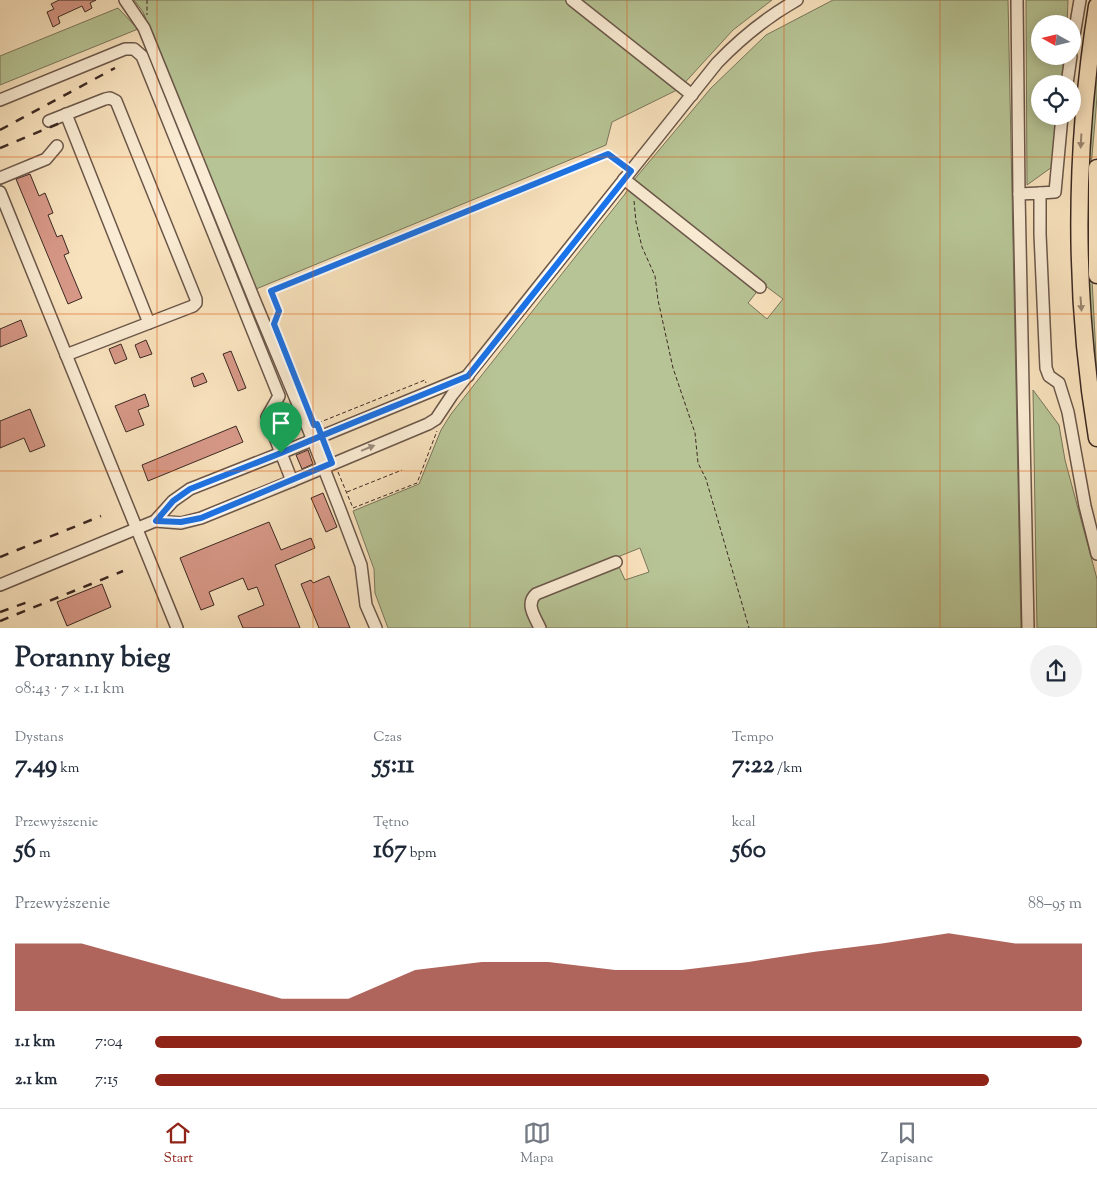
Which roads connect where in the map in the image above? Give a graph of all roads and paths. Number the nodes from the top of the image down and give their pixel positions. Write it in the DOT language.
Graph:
graph roads {
  1 [pos="125,0"];
  2 [pos="572,0"];
  3 [pos="797,0"];
  4 [pos="1017,0"];
  5 [pos="1080,0"];
  6 [pos="1097,6"];
  7 [pos="1077,15"];
  8 [pos="692,95"];
  9 [pos="0,100"];
  10 [pos="66,114"];
  11 [pos="49,121"];
  12 [pos="1061,125"];
  13 [pos="57,146"];
  14 [pos="1097,168"];
  15 [pos="0,178"];
  16 [pos="626,178"];
  17 [pos="636,188"];
  18 [pos="0,192"];
  19 [pos="1040,193"];
  20 [pos="1019,194"];
  21 [pos="1097,275"];
  22 [pos="760,287"];
  23 [pos="149,323"];
  24 [pos="274,324"];
  25 [pos="66,356"];
  26 [pos="468,376"];
  27 [pos="430,392"];
  28 [pos="314,425"];
  29 [pos="438,430"];
  30 [pos="1097,438"];
  31 [pos="313,440"];
  32 [pos="281,453"];
  33 [pos="328,465"];
  34 [pos="402,470"];
  35 [pos="292,481"];
  36 [pos="346,492"];
  37 [pos="156,521"];
  38 [pos="137,529"];
  39 [pos="1097,554"];
  40 [pos="616,562"];
  41 [pos="0,585"];
  42 [pos="177,628"];
  43 [pos="376,628"];
  44 [pos="540,628"];
  45 [pos="749,628"];
  46 [pos="1028,628"];
  1 -- 31 [label="street"];
  2 -- 8 [label="street"];
  3 -- 8 [label="street"];
  4 -- 20 [label="street"];
  5 -- 7 [label="street"];
  6 -- 30 [label="highway, one-way"];
  8 -- 16 [label="street"];
  9 -- 32 [label="street"];
  10 -- 11 [label="street"];
  10 -- 23 [label="street"];
  10 -- 23 [label="street"];
  12 -- 19 [label="street"];
  13 -- 15 [label="street"];
  14 -- 21 [label="highway"];
  16 -- 17 [label="street"];
  16 -- 24 [label="path"];
  16 -- 26 [label="street"];
  17 -- 22 [label="street"];
  17 -- 45 [label="path"];
  18 -- 25 [label="street"];
  19 -- 20 [label="street"];
  19 -- 39 [label="street"];
  20 -- 46 [label="street"];
  23 -- 25 [label="street"];
  25 -- 38 [label="street"];
  26 -- 27 [label="street"];
  33 -- 26 [label="street, one-way"];
  27 -- 28 [label="path"];
  27 -- 31 [label="street"];
  29 -- 36 [label="path"];
  31 -- 32 [label="street"];
  31 -- 33 [label="street"];
  32 -- 35 [label="street"];
  32 -- 37 [label="street"];
  33 -- 35 [label="street"];
  33 -- 36 [label="path"];
  33 -- 43 [label="street"];
  34 -- 36 [label="path"];
  35 -- 37 [label="street"];
  37 -- 38 [label="street"];
  38 -- 41 [label="street"];
  38 -- 42 [label="street"];
  40 -- 44 [label="street"];
}
